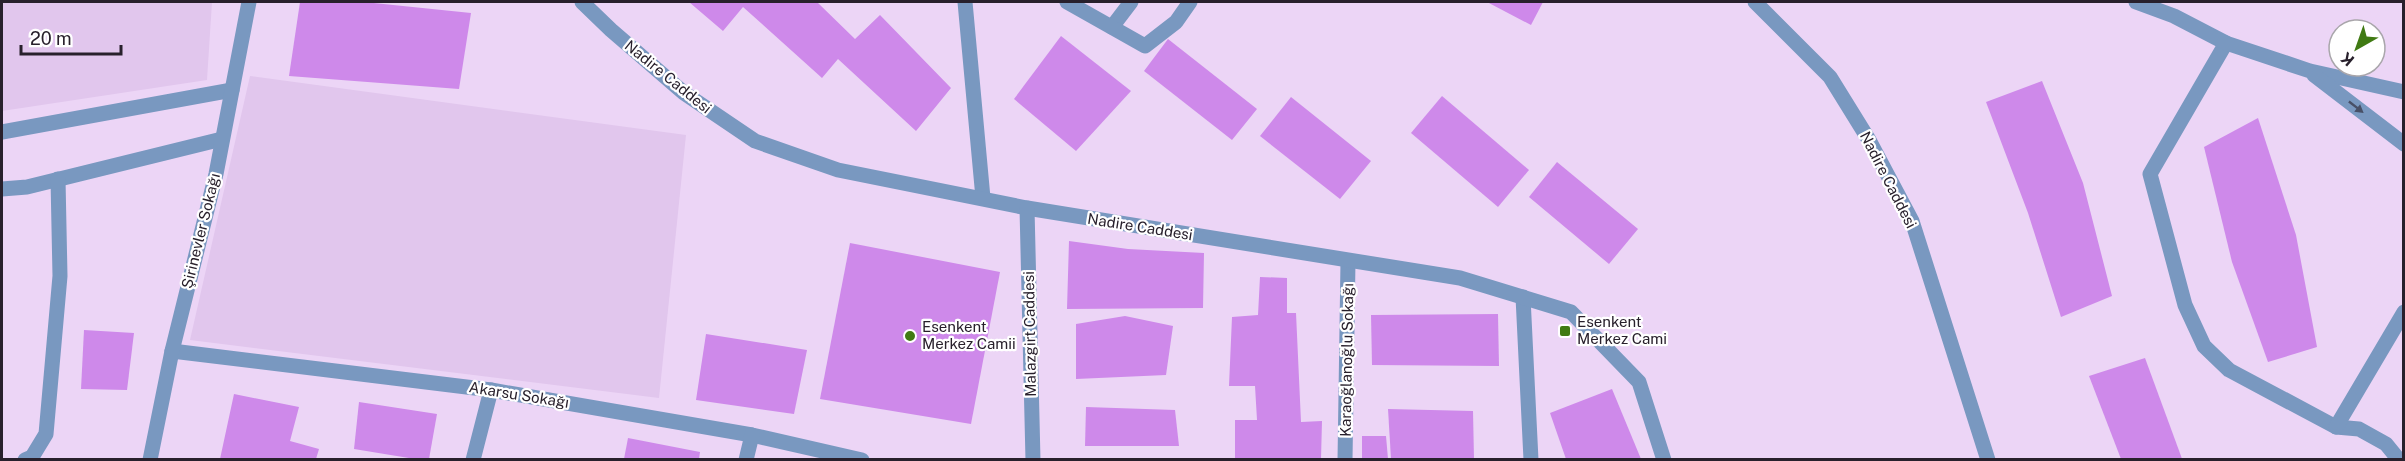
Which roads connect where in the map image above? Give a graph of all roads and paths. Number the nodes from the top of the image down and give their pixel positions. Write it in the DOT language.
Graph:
graph roads {
  1 [pos="249,2"];
  2 [pos="582,2"];
  3 [pos="965,2"];
  4 [pos="1067,2"];
  5 [pos="1131,2"];
  6 [pos="1190,2"];
  7 [pos="1755,2"];
  8 [pos="2136,2"];
  9 [pos="2165,2"];
  10 [pos="2174,16"];
  11 [pos="1112,27"];
  12 [pos="2226,43"];
  13 [pos="2310,71"];
  14 [pos="232,90"];
  15 [pos="2403,92"];
  16 [pos="2,132"];
  17 [pos="222,139"];
  18 [pos="2403,144"];
  19 [pos="58,179"];
  20 [pos="2,189"];
  21 [pos="983,198"];
  22 [pos="1027,208"];
  23 [pos="1348,261"];
  24 [pos="1523,297"];
  25 [pos="2403,312"];
  26 [pos="172,351"];
  27 [pos="491,390"];
  28 [pos="2336,427"];
  29 [pos="752,435"];
  30 [pos="25,459"];
  31 [pos="150,459"];
  32 [pos="473,459"];
  33 [pos="746,459"];
  34 [pos="862,459"];
  35 [pos="1033,459"];
  36 [pos="1345,459"];
  37 [pos="1531,459"];
  38 [pos="1664,459"];
  39 [pos="1988,459"];
  40 [pos="2399,459"];
  1 -- 14 [label="street, Şirinevler Sokağı"];
  2 -- 21 [label="street, Nadire Caddesi"];
  3 -- 21 [label="street"];
  4 -- 11 [label="street"];
  5 -- 11 [label="street"];
  6 -- 11 [label="street"];
  7 -- 39 [label="street, Nadire Caddesi"];
  8 -- 10 [label="street"];
  9 -- 10 [label="street"];
  10 -- 12 [label="street"];
  12 -- 13 [label="street"];
  12 -- 28 [label="street"];
  13 -- 15 [label="street"];
  13 -- 18 [label="street, one-way"];
  14 -- 16 [label="street"];
  14 -- 17 [label="street, Şirinevler Sokağı"];
  17 -- 19 [label="street"];
  17 -- 26 [label="street, Şirinevler Sokağı"];
  19 -- 20 [label="street"];
  19 -- 30 [label="street"];
  21 -- 22 [label="street, Nadire Caddesi"];
  22 -- 23 [label="street, Nadire Caddesi"];
  22 -- 35 [label="street, Malazgirt Caddesi"];
  23 -- 24 [label="street, Nadire Caddesi"];
  23 -- 36 [label="street, Karaoğlanoğlu Sokağı"];
  24 -- 37 [label="street"];
  24 -- 38 [label="street, Nadire Caddesi"];
  25 -- 28 [label="street"];
  26 -- 27 [label="street, Akarsu Sokağı"];
  26 -- 31 [label="street, Şirinevler Sokağı"];
  27 -- 29 [label="street, Akarsu Sokağı"];
  27 -- 32 [label="street"];
  28 -- 40 [label="street"];
  29 -- 33 [label="street"];
  29 -- 34 [label="street, Akarsu Sokağı"];
}
